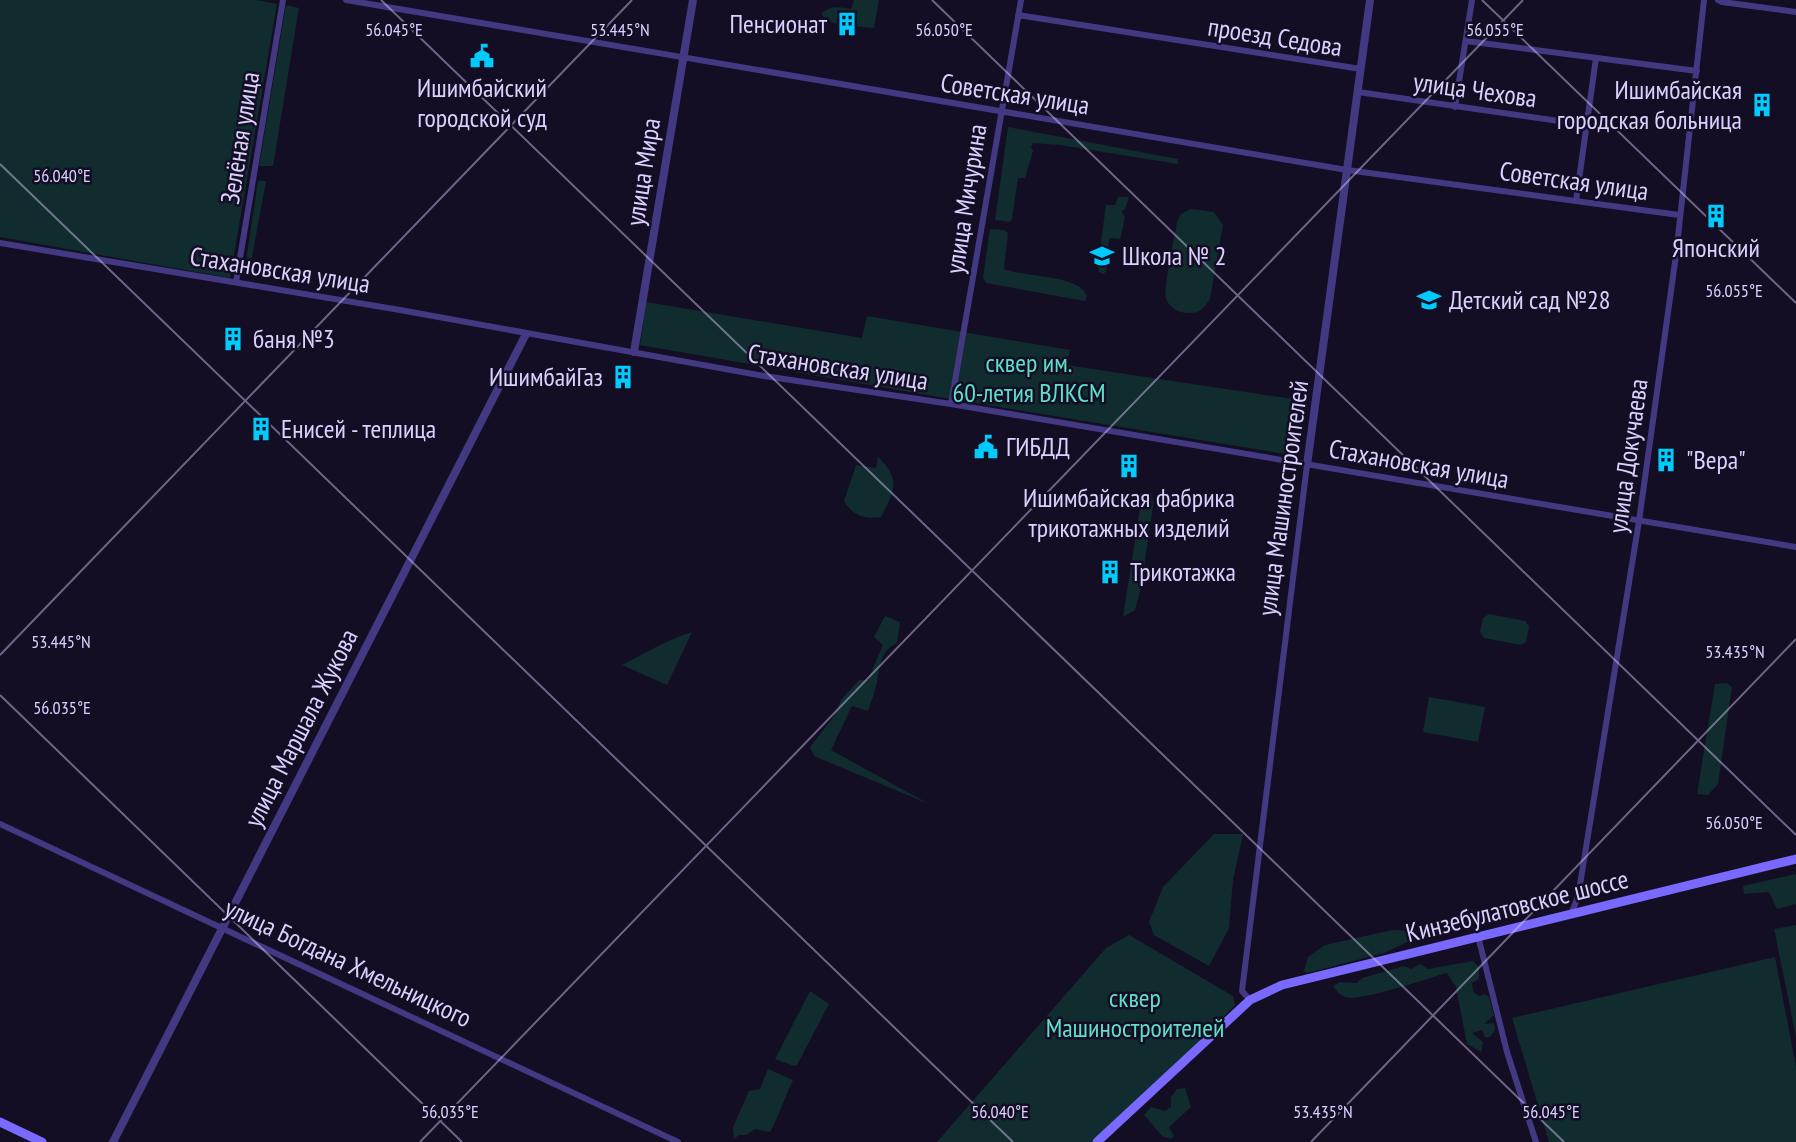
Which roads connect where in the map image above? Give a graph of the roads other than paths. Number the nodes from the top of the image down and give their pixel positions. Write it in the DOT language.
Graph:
graph roads {
  1 [pos="283,0"];
  2 [pos="346,0"];
  3 [pos="693,0"];
  4 [pos="1021,0"];
  5 [pos="1370,0"];
  6 [pos="1472,0"];
  7 [pos="1704,0"];
  8 [pos="1718,0"];
  9 [pos="1796,12"];
  10 [pos="1018,15"];
  11 [pos="1466,41"];
  12 [pos="684,57"];
  13 [pos="1596,58"];
  14 [pos="1361,69"];
  15 [pos="1697,71"];
  16 [pos="1358,92"];
  17 [pos="1455,107"];
  18 [pos="1000,111"];
  19 [pos="1587,125"];
  20 [pos="1347,170"];
  21 [pos="1576,201"];
  22 [pos="1679,215"];
  23 [pos="0,243"];
  24 [pos="236,282"];
  25 [pos="526,334"];
  26 [pos="634,352"];
  27 [pos="951,404"];
  28 [pos="1307,465"];
  29 [pos="1639,521"];
  30 [pos="1796,547"];
  31 [pos="0,824"];
  32 [pos="1796,859"];
  33 [pos="1571,914"];
  34 [pos="223,927"];
  35 [pos="1478,936"];
  36 [pos="1250,1000"];
  37 [pos="0,1122"];
  38 [pos="42,1142"];
  39 [pos="113,1142"];
  40 [pos="678,1142"];
  41 [pos="1097,1142"];
  42 [pos="1536,1142"];
  1 -- 24 [label="street, Зелёная улица"];
  2 -- 12 [label="street, Советская улица"];
  3 -- 12 [label="street, улица Мира"];
  4 -- 10 [label="street, улица Мичурина"];
  5 -- 14 [label="street, улица Машиностроителей"];
  6 -- 11 [label="street"];
  7 -- 15 [label="street, улица Докучаева"];
  8 -- 9 [label="street"];
  10 -- 14 [label="street, проезд Седова"];
  10 -- 18 [label="street, улица Мичурина"];
  11 -- 13 [label="street"];
  11 -- 17 [label="street"];
  12 -- 18 [label="street, Советская улица"];
  12 -- 26 [label="street, улица Мира"];
  13 -- 15 [label="street"];
  13 -- 19 [label="street"];
  14 -- 16 [label="street, улица Машиностроителей"];
  15 -- 22 [label="street, улица Докучаева"];
  16 -- 17 [label="street, улица Чехова"];
  16 -- 20 [label="street, улица Машиностроителей"];
  17 -- 19 [label="street, улица Чехова"];
  18 -- 20 [label="street, Советская улица"];
  18 -- 27 [label="street, улица Мичурина"];
  19 -- 21 [label="street"];
  20 -- 21 [label="street, Советская улица"];
  20 -- 28 [label="street, улица Машиностроителей"];
  21 -- 22 [label="street, Советская улица"];
  22 -- 29 [label="street, улица Докучаева"];
  23 -- 24 [label="street, Стахановская улица"];
  24 -- 25 [label="street, Стахановская улица"];
  25 -- 26 [label="street, Стахановская улица"];
  25 -- 34 [label="street, улица Маршала Жукова"];
  26 -- 27 [label="street, Стахановская улица"];
  27 -- 28 [label="street, Стахановская улица"];
  28 -- 29 [label="street, Стахановская улица"];
  28 -- 36 [label="street, улица Машиностроителей"];
  29 -- 30 [label="street, Стахановская улица"];
  29 -- 33 [label="street, улица Докучаева"];
  31 -- 34 [label="street, улица Богдана Хмельницкого"];
  32 -- 33 [label="main road, Кинзебулатовское шоссе"];
  33 -- 35 [label="main road, Кинзебулатовское шоссе"];
  34 -- 39 [label="street, улица Маршала Жукова"];
  34 -- 40 [label="street, улица Богдана Хмельницкого"];
  35 -- 36 [label="main road, Кинзебулатовское шоссе"];
  35 -- 42 [label="street"];
  36 -- 41 [label="main road"];
  37 -- 38 [label="main road"];
}
